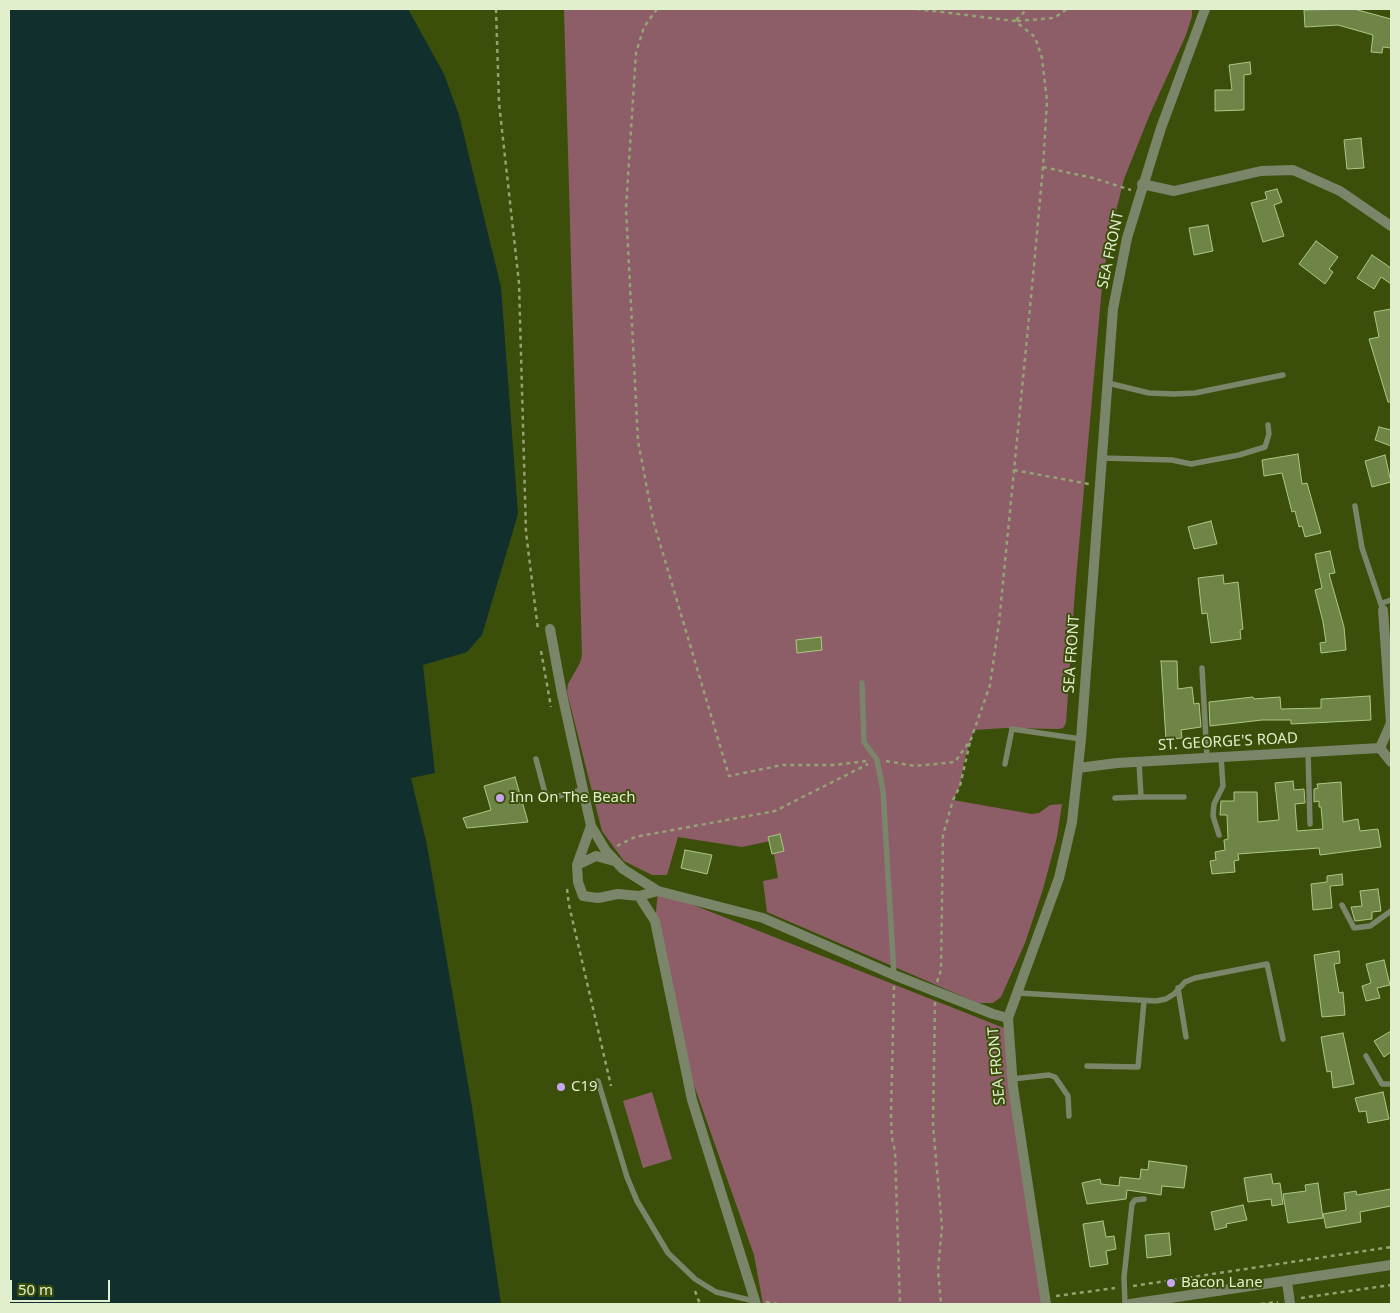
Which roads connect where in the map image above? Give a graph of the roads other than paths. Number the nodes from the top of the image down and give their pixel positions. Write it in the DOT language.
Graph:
graph roads {
  1 [pos="1205,9"];
  2 [pos="1140,188"];
  3 [pos="1391,226"];
  4 [pos="1283,375"];
  5 [pos="1108,383"];
  6 [pos="1268,425"];
  7 [pos="1102,458"];
  8 [pos="1355,506"];
  9 [pos="1391,600"];
  10 [pos="1382,606"];
  11 [pos="550,629"];
  12 [pos="1202,668"];
  13 [pos="862,683"];
  14 [pos="1081,739"];
  15 [pos="1380,748"];
  16 [pos="1308,752"];
  17 [pos="1221,757"];
  18 [pos="1207,758"];
  19 [pos="536,759"];
  20 [pos="1139,762"];
  21 [pos="1391,762"];
  22 [pos="1005,764"];
  23 [pos="1078,768"];
  24 [pos="582,790"];
  25 [pos="1141,797"];
  26 [pos="1184,797"];
  27 [pos="1115,798"];
  28 [pos="1310,824"];
  29 [pos="591,826"];
  30 [pos="1219,835"];
  31 [pos="614,861"];
  32 [pos="577,865"];
  33 [pos="658,891"];
  34 [pos="639,896"];
  35 [pos="1342,905"];
  36 [pos="1391,911"];
  37 [pos="894,975"];
  38 [pos="1178,988"];
  39 [pos="1018,993"];
  40 [pos="1144,1002"];
  41 [pos="1008,1018"];
  42 [pos="1186,1037"];
  43 [pos="1283,1040"];
  44 [pos="1366,1056"];
  45 [pos="1087,1066"];
  46 [pos="1012,1079"];
  47 [pos="598,1081"];
  48 [pos="1391,1084"];
  49 [pos="1069,1116"];
  50 [pos="1144,1199"];
  51 [pos="1391,1265"];
  52 [pos="1286,1281"];
  53 [pos="1045,1301"];
  54 [pos="755,1302"];
  55 [pos="1289,1302"];
  56 [pos="1125,1304"];
  57 [pos="1130,1304"];
  1 -- 2 [label="street, SEA FRONT"];
  2 -- 3 [label="street"];
  2 -- 5 [label="street, SEA FRONT"];
  4 -- 5 [label="lane"];
  5 -- 7 [label="street, SEA FRONT"];
  6 -- 7 [label="lane"];
  7 -- 14 [label="street, SEA FRONT"];
  8 -- 10 [label="lane"];
  9 -- 10 [label="lane"];
  10 -- 15 [label="street"];
  11 -- 24 [label="street"];
  12 -- 18 [label="lane"];
  13 -- 37 [label="lane"];
  14 -- 22 [label="lane"];
  14 -- 23 [label="street, SEA FRONT"];
  15 -- 16 [label="street, ST. GEORGE'S ROAD"];
  15 -- 21 [label="street"];
  16 -- 17 [label="street, ST. GEORGE'S ROAD"];
  16 -- 28 [label="lane"];
  17 -- 18 [label="street, ST. GEORGE'S ROAD"];
  17 -- 30 [label="lane"];
  18 -- 20 [label="street, ST. GEORGE'S ROAD"];
  19 -- 24 [label="lane"];
  20 -- 23 [label="street, ST. GEORGE'S ROAD"];
  20 -- 25 [label="lane"];
  23 -- 39 [label="street, SEA FRONT"];
  24 -- 29 [label="street"];
  25 -- 26 [label="lane"];
  25 -- 27 [label="lane"];
  29 -- 31 [label="street"];
  29 -- 32 [label="street"];
  31 -- 32 [label="street"];
  31 -- 33 [label="street"];
  32 -- 34 [label="street"];
  33 -- 34 [label="street"];
  33 -- 37 [label="street"];
  34 -- 54 [label="street"];
  35 -- 36 [label="lane"];
  37 -- 41 [label="street"];
  38 -- 40 [label="lane"];
  38 -- 42 [label="lane"];
  38 -- 43 [label="lane"];
  39 -- 40 [label="lane"];
  39 -- 41 [label="street, SEA FRONT"];
  40 -- 45 [label="lane"];
  41 -- 46 [label="street, SEA FRONT"];
  44 -- 48 [label="lane"];
  46 -- 49 [label="lane"];
  46 -- 53 [label="street, SEA FRONT"];
  47 -- 54 [label="lane"];
  50 -- 56 [label="lane"];
  51 -- 52 [label="street"];
  52 -- 55 [label="street"];
  52 -- 57 [label="street"];
}
